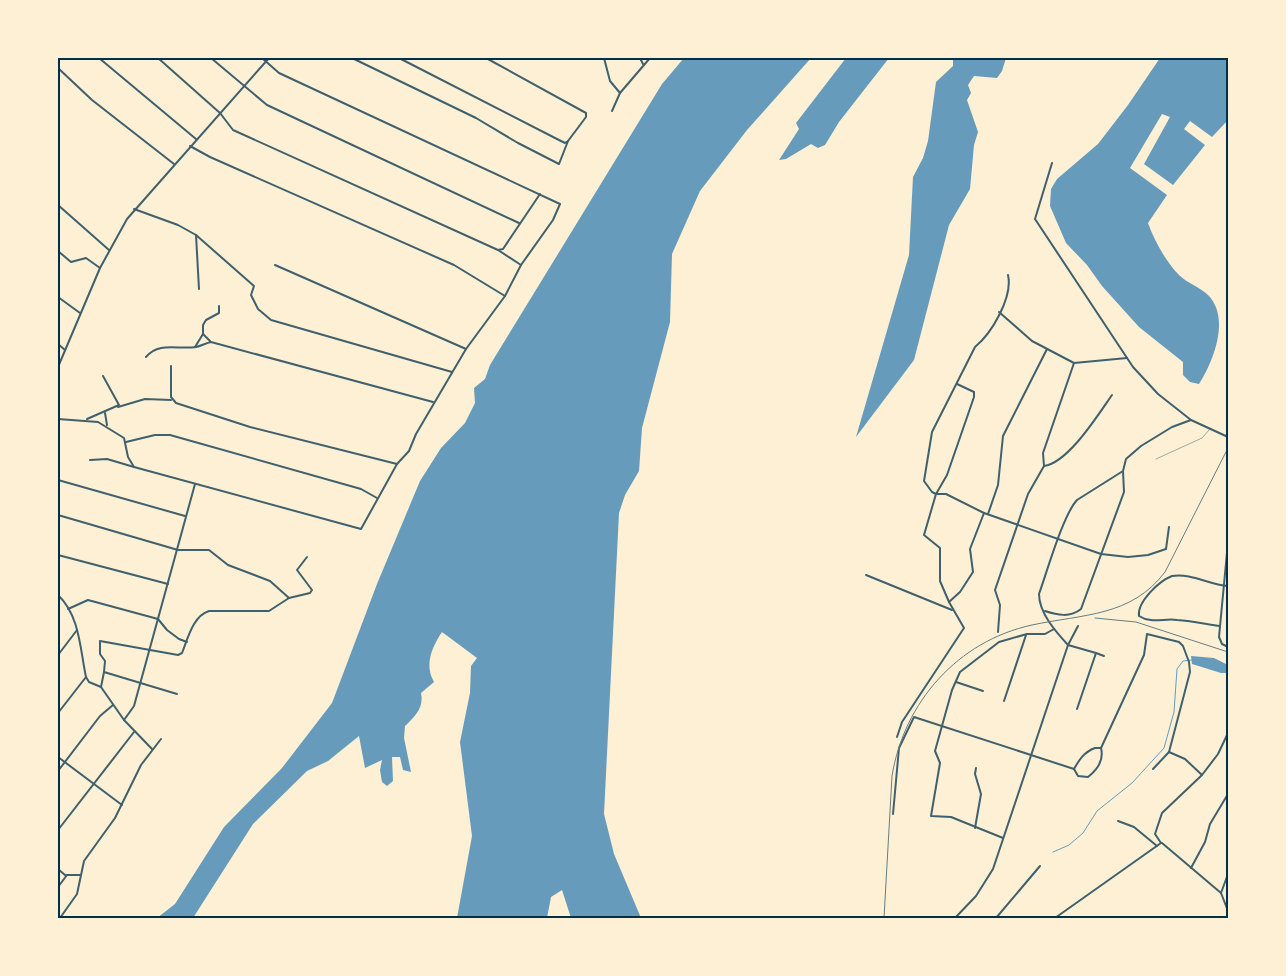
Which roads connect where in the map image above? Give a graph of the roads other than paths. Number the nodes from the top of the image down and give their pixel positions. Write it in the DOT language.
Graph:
graph roads {
  1 [pos="99,58"];
  2 [pos="158,58"];
  3 [pos="210,58"];
  4 [pos="262,58"];
  5 [pos="270,58"];
  6 [pos="352,58"];
  7 [pos="399,58"];
  8 [pos="486,58"];
  9 [pos="604,58"];
  10 [pos="640,58"];
  11 [pos="650,58"];
  12 [pos="266,62"];
  13 [pos="643,64"];
  14 [pos="58,68"];
  15 [pos="244,86"];
  16 [pos="620,93"];
  17 [pos="612,111"];
  18 [pos="220,113"];
  19 [pos="196,140"];
  20 [pos="568,140"];
  21 [pos="190,146"];
  22 [pos="174,164"];
  23 [pos="1052,164"];
  24 [pos="540,194"];
  25 [pos="58,205"];
  26 [pos="134,209"];
  27 [pos="519,223"];
  28 [pos="196,235"];
  29 [pos="109,250"];
  30 [pos="498,250"];
  31 [pos="58,251"];
  32 [pos="275,265"];
  33 [pos="521,265"];
  34 [pos="100,268"];
  35 [pos="1008,275"];
  36 [pos="199,289"];
  37 [pos="505,296"];
  38 [pos="58,297"];
  39 [pos="219,306"];
  40 [pos="999,312"];
  41 [pos="80,313"];
  42 [pos="203,334"];
  43 [pos="211,342"];
  44 [pos="58,344"];
  45 [pos="195,347"];
  46 [pos="466,349"];
  47 [pos="1047,349"];
  48 [pos="64,350"];
  49 [pos="146,357"];
  50 [pos="1127,358"];
  51 [pos="1074,363"];
  52 [pos="171,366"];
  53 [pos="58,367"];
  54 [pos="452,372"];
  55 [pos="103,376"];
  56 [pos="957,384"];
  57 [pos="1112,395"];
  58 [pos="173,400"];
  59 [pos="435,402"];
  60 [pos="118,407"];
  61 [pos="105,412"];
  62 [pos="58,419"];
  63 [pos="87,419"];
  64 [pos="1190,420"];
  65 [pos="107,425"];
  66 [pos="1211,429"];
  67 [pos="1228,437"];
  68 [pos="126,442"];
  69 [pos="1156,459"];
  70 [pos="90,460"];
  71 [pos="397,464"];
  72 [pos="1044,466"];
  73 [pos="134,467"];
  74 [pos="1123,471"];
  75 [pos="58,480"];
  76 [pos="195,484"];
  77 [pos="936,494"];
  78 [pos="378,498"];
  79 [pos="984,512"];
  80 [pos="988,514"];
  81 [pos="58,515"];
  82 [pos="186,516"];
  83 [pos="1018,524"];
  84 [pos="1169,527"];
  85 [pos="1059,539"];
  86 [pos="1228,542"];
  87 [pos="178,550"];
  88 [pos="1101,554"];
  89 [pos="58,555"];
  90 [pos="307,558"];
  91 [pos="866,575"];
  92 [pos="168,584"];
  93 [pos="1223,586"];
  94 [pos="1228,586"];
  95 [pos="58,596"];
  96 [pos="289,598"];
  97 [pos="948,602"];
  98 [pos="68,609"];
  99 [pos="952,610"];
  100 [pos="1044,610"];
  101 [pos="158,619"];
  102 [pos="1078,626"];
  103 [pos="1220,626"];
  104 [pos="1054,629"];
  105 [pos="77,630"];
  106 [pos="998,632"];
  107 [pos="1027,634"];
  108 [pos="186,642"];
  109 [pos="58,645"];
  110 [pos="1068,645"];
  111 [pos="1228,647"];
  112 [pos="62,649"];
  113 [pos="150,650"];
  114 [pos="1096,653"];
  115 [pos="58,655"];
  116 [pos="1104,656"];
  117 [pos="104,672"];
  118 [pos="86,677"];
  119 [pos="956,682"];
  120 [pos="140,684"];
  121 [pos="101,687"];
  122 [pos="984,691"];
  123 [pos="177,694"];
  124 [pos="1004,701"];
  125 [pos="113,705"];
  126 [pos="1077,709"];
  127 [pos="58,713"];
  128 [pos="124,720"];
  129 [pos="942,725"];
  130 [pos="134,732"];
  131 [pos="1228,733"];
  132 [pos="897,737"];
  133 [pos="161,739"];
  134 [pos="1227,742"];
  135 [pos="1101,748"];
  136 [pos="152,750"];
  137 [pos="1168,752"];
  138 [pos="1032,756"];
  139 [pos="58,757"];
  140 [pos="64,762"];
  141 [pos="976,768"];
  142 [pos="1074,769"];
  143 [pos="1153,769"];
  144 [pos="58,771"];
  145 [pos="1202,775"];
  146 [pos="94,784"];
  147 [pos="1228,794"];
  148 [pos="122,805"];
  149 [pos="893,814"];
  150 [pos="1118,821"];
  151 [pos="975,828"];
  152 [pos="58,830"];
  153 [pos="1004,838"];
  154 [pos="1161,843"];
  155 [pos="1157,846"];
  156 [pos="1040,866"];
  157 [pos="1191,868"];
  158 [pos="58,869"];
  159 [pos="1228,874"];
  160 [pos="67,875"];
  161 [pos="80,875"];
  162 [pos="58,887"];
  163 [pos="1221,893"];
  164 [pos="1228,911"];
  165 [pos="60,918"];
  166 [pos="955,918"];
  167 [pos="996,918"];
  168 [pos="1055,918"];
  1 -- 19 [label="street"];
  2 -- 18 [label="street"];
  3 -- 15 [label="street"];
  4 -- 12 [label="street"];
  5 -- 12 [label="street"];
  6 -- 20 [label="street"];
  7 -- 20 [label="street"];
  8 -- 20 [label="street"];
  9 -- 16 [label="street"];
  10 -- 13 [label="street"];
  11 -- 13 [label="street"];
  12 -- 15 [label="street"];
  12 -- 24 [label="street"];
  13 -- 16 [label="street"];
  14 -- 22 [label="street"];
  15 -- 18 [label="street"];
  15 -- 27 [label="street"];
  16 -- 17 [label="street"];
  18 -- 19 [label="street"];
  18 -- 30 [label="street"];
  19 -- 21 [label="street"];
  21 -- 22 [label="street"];
  21 -- 37 [label="street"];
  22 -- 26 [label="street"];
  23 -- 50 [label="street"];
  24 -- 27 [label="street"];
  24 -- 33 [label="street"];
  25 -- 29 [label="street"];
  26 -- 28 [label="street"];
  26 -- 29 [label="street"];
  27 -- 30 [label="street"];
  28 -- 36 [label="street"];
  28 -- 54 [label="street"];
  29 -- 34 [label="street"];
  30 -- 33 [label="street"];
  31 -- 34 [label="street"];
  32 -- 46 [label="street"];
  33 -- 37 [label="street"];
  34 -- 41 [label="street"];
  35 -- 40 [label="street"];
  37 -- 46 [label="street"];
  38 -- 41 [label="street"];
  39 -- 42 [label="street"];
  40 -- 47 [label="street"];
  40 -- 56 [label="street"];
  41 -- 48 [label="street"];
  42 -- 43 [label="street"];
  42 -- 45 [label="street"];
  43 -- 45 [label="street"];
  43 -- 59 [label="street"];
  44 -- 48 [label="street"];
  45 -- 49 [label="street"];
  46 -- 54 [label="street"];
  47 -- 51 [label="street"];
  47 -- 80 [label="street"];
  48 -- 53 [label="street"];
  50 -- 51 [label="street"];
  50 -- 64 [label="street"];
  51 -- 72 [label="street"];
  52 -- 58 [label="street"];
  54 -- 59 [label="street"];
  55 -- 60 [label="street"];
  56 -- 77 [label="street"];
  56 -- 77 [label="street"];
  57 -- 72 [label="street"];
  58 -- 60 [label="street"];
  58 -- 71 [label="street"];
  59 -- 71 [label="street"];
  60 -- 61 [label="street"];
  61 -- 63 [label="street"];
  61 -- 65 [label="street"];
  62 -- 63 [label="street"];
  63 -- 65 [label="street"];
  64 -- 66 [label="street"];
  64 -- 74 [label="street"];
  65 -- 68 [label="street"];
  66 -- 67 [label="street"];
  66 -- 69 [label="lane"];
  68 -- 73 [label="street"];
  68 -- 78 [label="street"];
  70 -- 73 [label="street"];
  71 -- 78 [label="street"];
  72 -- 83 [label="street"];
  73 -- 76 [label="street"];
  74 -- 85 [label="street"];
  74 -- 88 [label="street"];
  75 -- 82 [label="street"];
  76 -- 78 [label="street"];
  76 -- 82 [label="street"];
  77 -- 79 [label="street"];
  77 -- 97 [label="street"];
  79 -- 80 [label="street"];
  79 -- 97 [label="street"];
  80 -- 83 [label="street"];
  81 -- 87 [label="street"];
  82 -- 87 [label="street"];
  83 -- 85 [label="street"];
  83 -- 106 [label="street"];
  84 -- 88 [label="street"];
  85 -- 88 [label="street"];
  85 -- 100 [label="street"];
  86 -- 93 [label="street"];
  87 -- 92 [label="street"];
  87 -- 96 [label="street"];
  88 -- 100 [label="street"];
  89 -- 92 [label="street"];
  90 -- 96 [label="street"];
  91 -- 99 [label="street"];
  92 -- 101 [label="street"];
  93 -- 94 [label="street"];
  93 -- 103 [label="street"];
  93 -- 103 [label="street"];
  95 -- 98 [label="street"];
  96 -- 108 [label="street"];
  97 -- 99 [label="street"];
  98 -- 101 [label="street"];
  98 -- 105 [label="street"];
  99 -- 132 [label="street"];
  100 -- 104 [label="street"];
  101 -- 108 [label="street"];
  101 -- 113 [label="street"];
  102 -- 110 [label="street"];
  103 -- 111 [label="street"];
  104 -- 107 [label="street"];
  104 -- 110 [label="street"];
  105 -- 112 [label="street"];
  105 -- 118 [label="street"];
  107 -- 119 [label="street"];
  107 -- 124 [label="street"];
  108 -- 113 [label="street"];
  109 -- 112 [label="street"];
  110 -- 114 [label="street"];
  110 -- 138 [label="street"];
  112 -- 115 [label="street"];
  113 -- 117 [label="street"];
  113 -- 120 [label="street"];
  114 -- 116 [label="street"];
  114 -- 126 [label="street"];
  117 -- 120 [label="street"];
  117 -- 121 [label="street"];
  118 -- 121 [label="street"];
  118 -- 127 [label="street"];
  119 -- 122 [label="street"];
  119 -- 129 [label="street"];
  120 -- 123 [label="street"];
  120 -- 128 [label="street"];
  121 -- 125 [label="street"];
  125 -- 128 [label="street"];
  125 -- 140 [label="street"];
  128 -- 130 [label="street"];
  129 -- 138 [label="street"];
  129 -- 149 [label="street"];
  129 -- 151 [label="street"];
  130 -- 136 [label="street"];
  130 -- 146 [label="street"];
  131 -- 134 [label="street"];
  133 -- 136 [label="street"];
  134 -- 145 [label="street"];
  135 -- 137 [label="street"];
  135 -- 142 [label="street"];
  135 -- 142 [label="street"];
  136 -- 148 [label="street"];
  137 -- 143 [label="street"];
  137 -- 145 [label="street"];
  138 -- 142 [label="street"];
  138 -- 153 [label="street"];
  139 -- 140 [label="street"];
  140 -- 144 [label="street"];
  140 -- 146 [label="street"];
  141 -- 151 [label="street"];
  145 -- 154 [label="street"];
  146 -- 148 [label="street"];
  146 -- 152 [label="street"];
  147 -- 157 [label="street"];
  148 -- 161 [label="street"];
  150 -- 155 [label="street"];
  151 -- 153 [label="street"];
  153 -- 166 [label="street"];
  154 -- 155 [label="street"];
  154 -- 157 [label="street"];
  155 -- 168 [label="street"];
  156 -- 167 [label="street"];
  157 -- 163 [label="street"];
  158 -- 160 [label="street"];
  159 -- 163 [label="street"];
  160 -- 161 [label="street"];
  160 -- 162 [label="street"];
  161 -- 165 [label="street"];
  163 -- 164 [label="street"];
}
